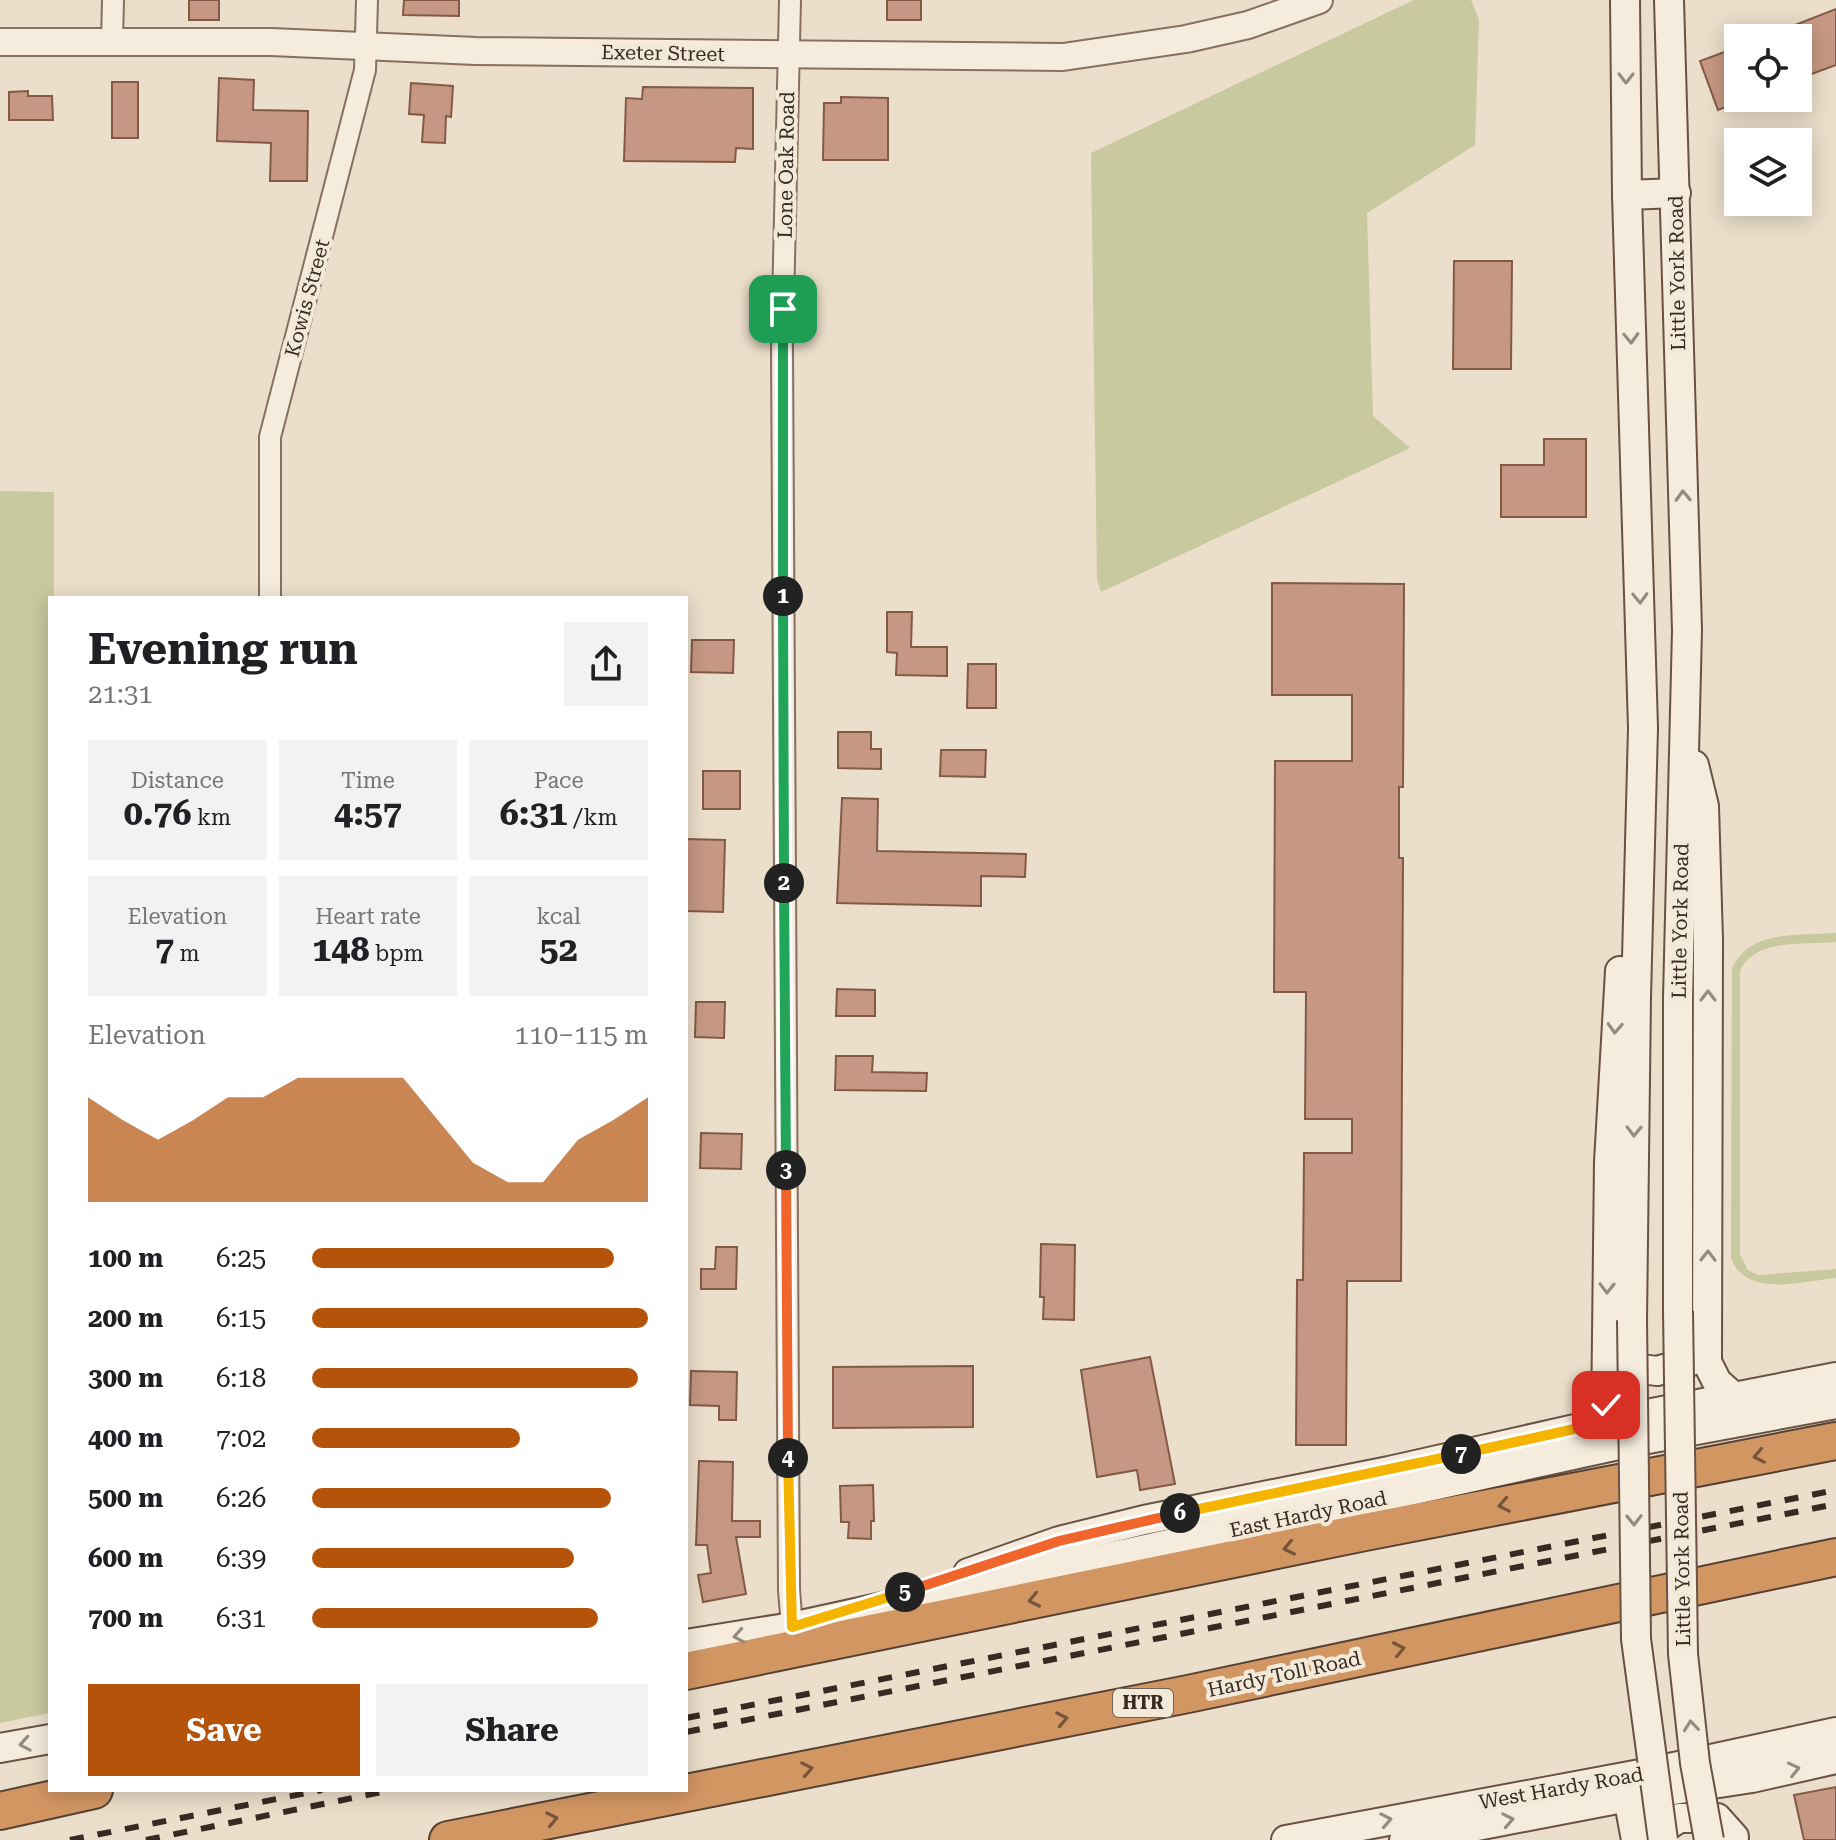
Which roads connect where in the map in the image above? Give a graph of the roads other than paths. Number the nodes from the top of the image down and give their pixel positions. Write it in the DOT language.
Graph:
graph roads {
  1 [pos="113,0"];
  2 [pos="367,0"];
  3 [pos="790,0"];
  4 [pos="1319,0"];
  5 [pos="1625,0"];
  6 [pos="1669,0"];
  7 [pos="0,42"];
  8 [pos="112,42"];
  9 [pos="366,48"];
  10 [pos="789,54"];
  11 [pos="1676,193"];
  12 [pos="1627,195"];
  13 [pos="270,596"];
  14 [pos="1642,676"];
  15 [pos="1686,677"];
  16 [pos="1685,725"];
  17 [pos="1643,728"];
  18 [pos="1707,1334"];
  19 [pos="1606,1348"];
  20 [pos="1836,1377"];
  21 [pos="1734,1397"];
  22 [pos="1836,1404"];
  23 [pos="1606,1422"];
  24 [pos="1681,1433"];
  25 [pos="1836,1441"];
  26 [pos="1632,1442"];
  27 [pos="1836,1557"];
  28 [pos="792,1627"];
  29 [pos="688,1644"];
  30 [pos="688,1671"];
  31 [pos="1836,1732"];
  32 [pos="48,1739"];
  33 [pos="0,1748"];
  34 [pos="1836,1759"];
  35 [pos="1695,1763"];
  36 [pos="1651,1772"];
  37 [pos="1752,1778"];
  38 [pos="85,1792"];
  39 [pos="1628,1797"];
  40 [pos="0,1811"];
  41 [pos="1726,1839"];
  42 [pos="448,1840"];
  43 [pos="1286,1840"];
  44 [pos="1404,1840"];
  45 [pos="1636,1840"];
  46 [pos="1652,1840"];
  47 [pos="1663,1840"];
  1 -- 8 [label="street"];
  2 -- 9 [label="street, Kowis Street"];
  3 -- 10 [label="street, Lone Oak Road"];
  4 -- 10 [label="street, Exeter Street"];
  5 -- 12 [label="main road, Little York Road, one-way"];
  6 -- 11 [label="main road, Little York Road"];
  7 -- 8 [label="street, Exeter Street"];
  8 -- 9 [label="street, Exeter Street"];
  9 -- 10 [label="street, Exeter Street"];
  9 -- 13 [label="street, Kowis Street"];
  10 -- 28 [label="street, Lone Oak Road"];
  11 -- 12 [label="main road"];
  15 -- 11 [label="main road, Little York Road, one-way"];
  12 -- 14 [label="main road, Little York Road, one-way"];
  14 -- 15 [label="main road"];
  14 -- 17 [label="main road, Little York Road"];
  15 -- 16 [label="main road, Little York Road"];
  18 -- 16 [label="main road, one-way"];
  16 -- 24 [label="main road, Little York Road, bridge"];
  17 -- 19 [label="main road, one-way"];
  17 -- 26 [label="main road, Little York Road, one-way, bridge"];
  18 -- 19 [label="main road"];
  18 -- 21 [label="main road"];
  19 -- 23 [label="main road"];
  20 -- 21 [label="main road"];
  21 -- 23 [label="main road"];
  22 -- 24 [label="main road, East Hardy Road"];
  23 -- 28 [label="main road"];
  24 -- 26 [label="main road, East Hardy Road"];
  35 -- 24 [label="main road, Little York Road, one-way, bridge"];
  25 -- 30 [label="highway, one-way"];
  26 -- 28 [label="main road, East Hardy Road"];
  26 -- 36 [label="main road, Little York Road, one-way, bridge"];
  42 -- 27 [label="highway, Hardy Toll Road / HTR, one-way"];
  28 -- 29 [label="main road, East Hardy Road, one-way"];
  31 -- 35 [label="main road, West Hardy Road"];
  32 -- 33 [label="main road, one-way"];
  37 -- 34 [label="main road, one-way"];
  35 -- 36 [label="main road, West Hardy Road"];
  35 -- 41 [label="main road, Little York Road, bridge"];
  43 -- 36 [label="main road, West Hardy Road, one-way"];
  36 -- 47 [label="main road, Little York Road, bridge"];
  37 -- 39 [label="main road"];
  37 -- 41 [label="main road"];
  38 -- 40 [label="highway"];
  44 -- 39 [label="main road, one-way"];
  39 -- 45 [label="main road"];
  41 -- 46 [label="main road"];
}
